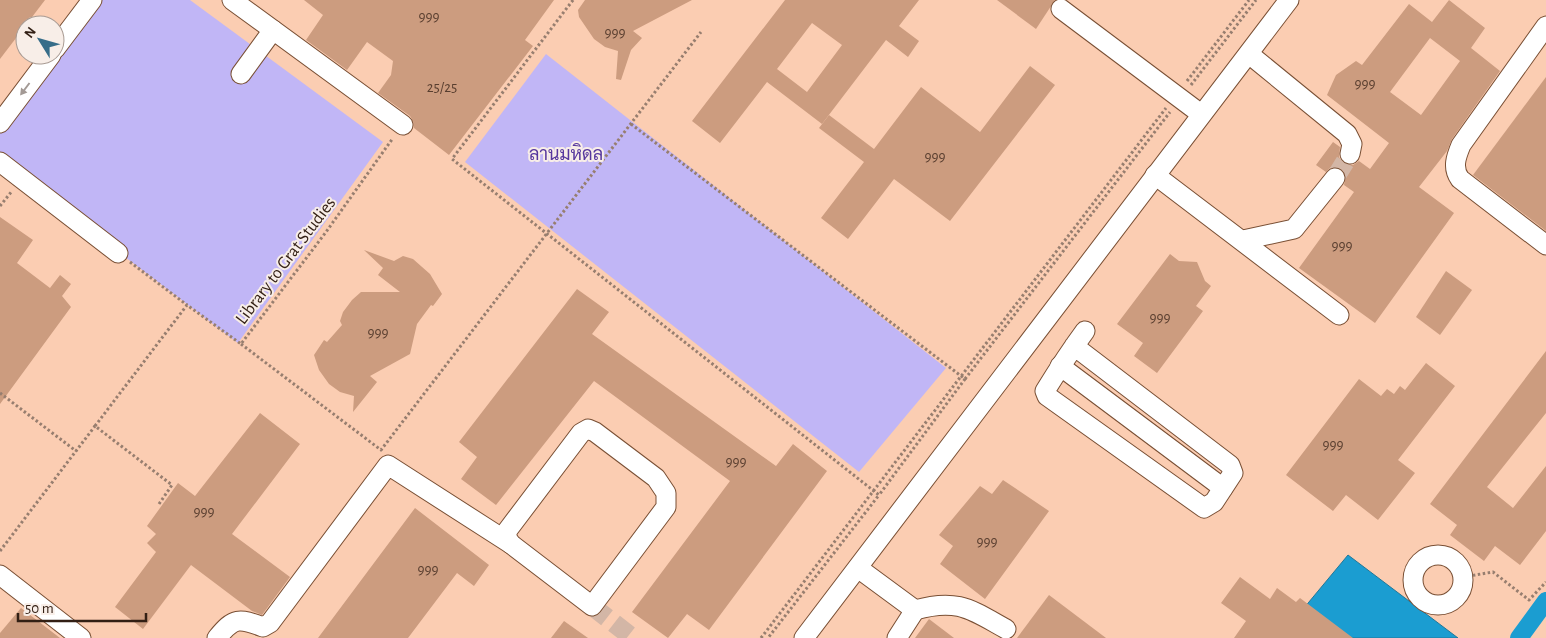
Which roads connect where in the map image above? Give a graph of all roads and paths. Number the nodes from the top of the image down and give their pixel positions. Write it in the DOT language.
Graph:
graph roads {
  1 [pos="92,0"];
  2 [pos="232,0"];
  3 [pos="573,0"];
  4 [pos="1249,0"];
  5 [pos="1256,0"];
  6 [pos="1276,0"];
  7 [pos="1289,0"];
  8 [pos="1060,8"];
  9 [pos="1546,26"];
  10 [pos="273,30"];
  11 [pos="701,32"];
  12 [pos="65,36"];
  13 [pos="1249,54"];
  14 [pos="44,65"];
  15 [pos="241,74"];
  16 [pos="1188,104"];
  17 [pos="0,123"];
  18 [pos="631,124"];
  19 [pos="403,125"];
  20 [pos="1350,154"];
  21 [pos="0,162"];
  22 [pos="1156,175"];
  23 [pos="1335,178"];
  24 [pos="547,234"];
  25 [pos="1243,240"];
  26 [pos="1546,245"];
  27 [pos="118,253"];
  28 [pos="187,304"];
  29 [pos="1339,315"];
  30 [pos="1085,331"];
  31 [pos="241,344"];
  32 [pos="1074,346"];
  33 [pos="1060,366"];
  34 [pos="963,378"];
  35 [pos="0,393"];
  36 [pos="95,426"];
  37 [pos="76,451"];
  38 [pos="1223,488"];
  39 [pos="874,491"];
  40 [pos="879,494"];
  41 [pos="158,504"];
  42 [pos="511,544"];
  43 [pos="0,550"];
  44 [pos="858,568"];
  45 [pos="0,576"];
  46 [pos="1463,577"];
  47 [pos="1546,582"];
  48 [pos="915,610"];
  49 [pos="1006,629"];
  50 [pos="81,638"];
  51 [pos="217,638"];
  52 [pos="761,638"];
  53 [pos="768,638"];
  54 [pos="793,638"];
  55 [pos="804,638"];
  56 [pos="897,638"];
  1 -- 12 [label="lane"];
  2 -- 10 [label="lane"];
  3 -- 24 [label="path"];
  4 -- 16 [label="path"];
  5 -- 16 [label="path"];
  6 -- 16 [label="lane"];
  7 -- 13 [label="lane"];
  8 -- 16 [label="lane"];
  9 -- 26 [label="lane"];
  10 -- 15 [label="lane"];
  10 -- 19 [label="lane"];
  11 -- 18 [label="path"];
  13 -- 16 [label="lane"];
  13 -- 20 [label="lane"];
  14 -- 17 [label="lane, one-way"];
  16 -- 22 [label="lane"];
  16 -- 34 [label="path"];
  16 -- 54 [label="lane"];
  18 -- 24 [label="path"];
  18 -- 34 [label="path"];
  19 -- 31 [label="path, Library to Grat Studies"];
  21 -- 27 [label="lane"];
  22 -- 25 [label="lane"];
  22 -- 44 [label="lane"];
  23 -- 25 [label="lane"];
  24 -- 31 [label="path"];
  24 -- 39 [label="path"];
  25 -- 29 [label="lane"];
  27 -- 28 [label="path, Library to Grat Studies"];
  28 -- 31 [label="path, Library to Grat Studies"];
  28 -- 36 [label="path"];
  30 -- 32 [label="lane"];
  32 -- 33 [label="lane"];
  32 -- 38 [label="lane"];
  33 -- 38 [label="lane"];
  33 -- 38 [label="lane"];
  34 -- 39 [label="path"];
  34 -- 40 [label="path"];
  35 -- 37 [label="path"];
  36 -- 37 [label="path"];
  36 -- 41 [label="path"];
  37 -- 43 [label="path"];
  39 -- 40 [label="path"];
  39 -- 52 [label="path"];
  40 -- 53 [label="path"];
  42 -- 42 [label="lane"];
  42 -- 51 [label="lane"];
  44 -- 48 [label="lane"];
  44 -- 55 [label="lane"];
  45 -- 50 [label="lane"];
  46 -- 47 [label="path"];
  48 -- 49 [label="lane"];
  48 -- 56 [label="lane"];
}
